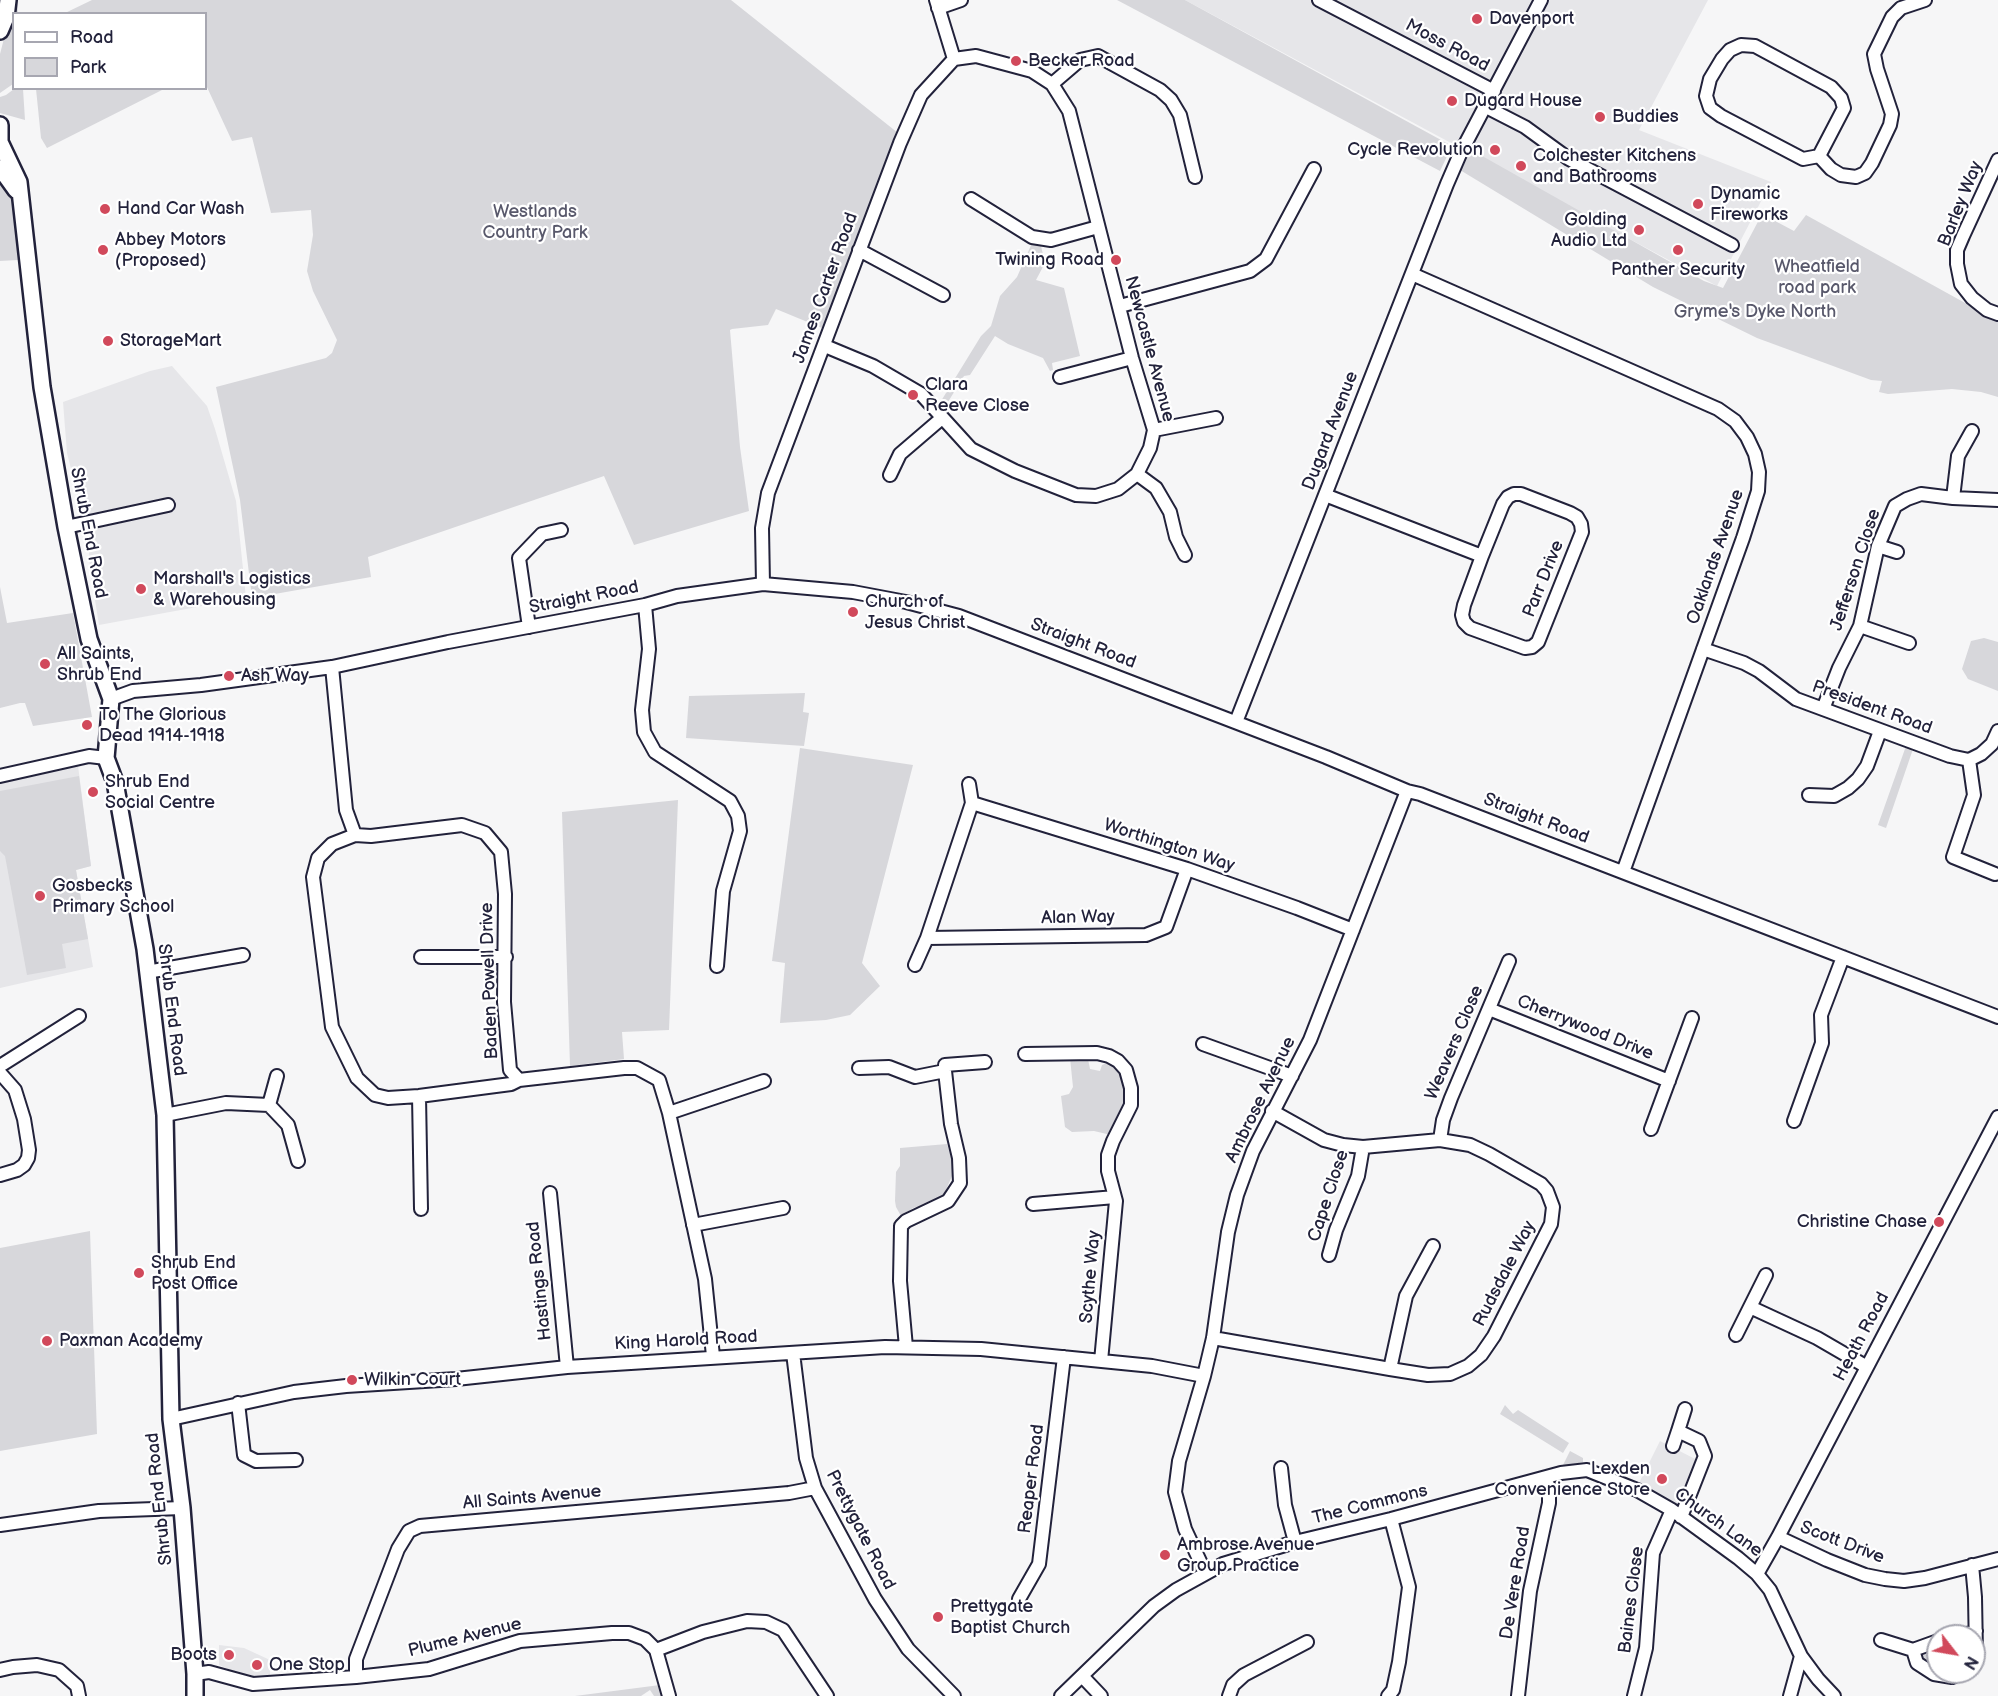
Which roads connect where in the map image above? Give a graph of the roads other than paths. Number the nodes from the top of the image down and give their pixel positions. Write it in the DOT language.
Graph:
graph roads {
  1 [pos="8,0"];
  2 [pos="961,0"];
  3 [pos="1319,0"];
  4 [pos="1541,0"];
  5 [pos="1925,0"];
  6 [pos="937,4"];
  7 [pos="0,31"];
  8 [pos="954,59"];
  9 [pos="1052,84"];
  10 [pos="1494,91"];
  11 [pos="1486,107"];
  12 [pos="0,125"];
  13 [pos="0,142"];
  14 [pos="1819,156"];
  15 [pos="1998,160"];
  16 [pos="0,168"];
  17 [pos="1314,169"];
  18 [pos="1195,177"];
  19 [pos="21,197"];
  20 [pos="971,199"];
  21 [pos="1098,227"];
  22 [pos="1732,245"];
  23 [pos="859,250"];
  24 [pos="1412,274"];
  25 [pos="944,295"];
  26 [pos="1120,306"];
  27 [pos="1998,314"];
  28 [pos="825,346"];
  29 [pos="1132,358"];
  30 [pos="1060,376"];
  31 [pos="942,418"];
  32 [pos="1216,418"];
  33 [pos="1154,430"];
  34 [pos="1972,431"];
  35 [pos="1137,474"];
  36 [pos="890,475"];
  37 [pos="1325,495"];
  38 [pos="1953,498"];
  39 [pos="1998,500"];
  40 [pos="168,505"];
  41 [pos="66,527"];
  42 [pos="561,530"];
  43 [pos="1878,546"];
  44 [pos="1897,552"];
  45 [pos="1185,555"];
  46 [pos="1482,556"];
  47 [pos="764,584"];
  48 [pos="645,605"];
  49 [pos="1860,626"];
  50 [pos="529,627"];
  51 [pos="1909,643"];
  52 [pos="1703,650"];
  53 [pos="332,667"];
  54 [pos="111,699"];
  55 [pos="1823,709"];
  56 [pos="1236,722"];
  57 [pos="1880,731"];
  58 [pos="1998,731"];
  59 [pos="106,758"];
  60 [pos="1969,760"];
  61 [pos="0,776"];
  62 [pos="969,784"];
  63 [pos="1407,791"];
  64 [pos="1809,795"];
  65 [pos="972,802"];
  66 [pos="355,835"];
  67 [pos="1187,869"];
  68 [pos="1623,872"];
  69 [pos="1995,874"];
  70 [pos="1353,930"];
  71 [pos="927,938"];
  72 [pos="243,955"];
  73 [pos="421,957"];
  74 [pos="506,957"];
  75 [pos="1843,957"];
  76 [pos="1509,961"];
  77 [pos="915,965"];
  78 [pos="717,966"];
  79 [pos="147,972"];
  80 [pos="1488,1009"];
  81 [pos="79,1016"];
  82 [pos="1998,1017"];
  83 [pos="1692,1018"];
  84 [pos="1203,1044"];
  85 [pos="1025,1054"];
  86 [pos="985,1062"];
  87 [pos="945,1065"];
  88 [pos="0,1066"];
  89 [pos="859,1068"];
  90 [pos="0,1073"];
  91 [pos="277,1076"];
  92 [pos="1292,1076"];
  93 [pos="519,1080"];
  94 [pos="765,1081"];
  95 [pos="1669,1081"];
  96 [pos="419,1096"];
  97 [pos="269,1105"];
  98 [pos="1272,1111"];
  99 [pos="669,1113"];
  100 [pos="165,1115"];
  101 [pos="1998,1117"];
  102 [pos="1794,1121"];
  103 [pos="1651,1129"];
  104 [pos="1440,1140"];
  105 [pos="1363,1147"];
  106 [pos="298,1161"];
  107 [pos="0,1175"];
  108 [pos="550,1193"];
  109 [pos="1115,1197"];
  110 [pos="1033,1204"];
  111 [pos="783,1208"];
  112 [pos="421,1209"];
  113 [pos="693,1225"];
  114 [pos="1433,1246"];
  115 [pos="1329,1255"];
  116 [pos="1766,1275"];
  117 [pos="1750,1307"];
  118 [pos="1736,1335"];
  119 [pos="1213,1338"];
  120 [pos="906,1347"];
  121 [pos="793,1353"];
  122 [pos="713,1356"];
  123 [pos="1064,1357"];
  124 [pos="1101,1361"];
  125 [pos="567,1367"];
  126 [pos="1867,1368"];
  127 [pos="1390,1369"];
  128 [pos="1204,1376"];
  129 [pos="238,1403"];
  130 [pos="1685,1409"];
  131 [pos="171,1419"];
  132 [pos="1678,1431"];
  133 [pos="1673,1446"];
  134 [pos="296,1460"];
  135 [pos="1281,1468"];
  136 [pos="1591,1471"];
  137 [pos="1546,1477"];
  138 [pos="814,1488"];
  139 [pos="182,1508"];
  140 [pos="1677,1514"];
  141 [pos="1391,1519"];
  142 [pos="0,1525"];
  143 [pos="1778,1537"];
  144 [pos="1295,1542"];
  145 [pos="1998,1559"];
  146 [pos="1972,1565"];
  147 [pos="1205,1572"];
  148 [pos="1757,1574"];
  149 [pos="1019,1599"];
  150 [pos="1976,1624"];
  151 [pos="1881,1640"];
  152 [pos="1307,1642"];
  153 [pos="1926,1645"];
  154 [pos="656,1650"];
  155 [pos="1913,1650"];
  156 [pos="1802,1656"];
  157 [pos="1926,1669"];
  158 [pos="0,1671"];
  159 [pos="195,1674"];
  160 [pos="1082,1676"];
  161 [pos="356,1677"];
  162 [pos="79,1696"];
  163 [pos="195,1696"];
  164 [pos="669,1696"];
  165 [pos="826,1696"];
  166 [pos="954,1696"];
  167 [pos="1061,1696"];
  168 [pos="1101,1696"];
  169 [pos="1229,1696"];
  170 [pos="1389,1696"];
  171 [pos="1518,1696"];
  172 [pos="1634,1696"];
  173 [pos="1790,1696"];
  174 [pos="1834,1696"];
  1 -- 7 [label="main road"];
  2 -- 6 [label="street"];
  3 -- 10 [label="street, Moss Road"];
  4 -- 10 [label="street, Dugard Avenue"];
  5 -- 14 [label="street"];
  6 -- 8 [label="street"];
  8 -- 9 [label="street, Newcastle Avenue"];
  8 -- 23 [label="street, James Carter Road"];
  9 -- 18 [label="street"];
  9 -- 21 [label="street, Newcastle Avenue"];
  10 -- 11 [label="street, Dugard Avenue"];
  11 -- 22 [label="street"];
  11 -- 24 [label="street, Dugard Avenue"];
  12 -- 13 [label="main road"];
  13 -- 19 [label="main road, Shrub End Road"];
  14 -- 14 [label="street"];
  15 -- 27 [label="street, Barley Way"];
  16 -- 19 [label="main road, Shrub End Road"];
  17 -- 26 [label="street"];
  19 -- 41 [label="main road, Shrub End Road"];
  20 -- 21 [label="street"];
  21 -- 26 [label="street, Newcastle Avenue"];
  23 -- 25 [label="street"];
  23 -- 28 [label="street, James Carter Road"];
  24 -- 37 [label="street, Dugard Avenue"];
  24 -- 52 [label="street, Oaklands Avenue"];
  26 -- 29 [label="street, Newcastle Avenue"];
  28 -- 31 [label="street, Newcastle Avenue"];
  28 -- 47 [label="street, James Carter Road"];
  29 -- 30 [label="street"];
  29 -- 33 [label="street, Newcastle Avenue"];
  31 -- 35 [label="street, Newcastle Avenue"];
  31 -- 36 [label="street"];
  32 -- 33 [label="street"];
  33 -- 35 [label="street, Newcastle Avenue"];
  34 -- 38 [label="street"];
  35 -- 45 [label="street"];
  37 -- 46 [label="street"];
  37 -- 56 [label="street, Dugard Avenue"];
  38 -- 39 [label="street, Jefferson Close"];
  38 -- 43 [label="street, Jefferson Close"];
  40 -- 41 [label="street"];
  41 -- 54 [label="main road, Shrub End Road"];
  42 -- 50 [label="street"];
  43 -- 44 [label="street"];
  43 -- 49 [label="street, Jefferson Close"];
  46 -- 46 [label="street, Parr Drive"];
  47 -- 48 [label="street, Straight Road"];
  47 -- 56 [label="street, Straight Road"];
  48 -- 50 [label="street, Straight Road"];
  48 -- 78 [label="street"];
  49 -- 51 [label="street"];
  49 -- 55 [label="street, Jefferson Close"];
  50 -- 53 [label="street, Straight Road"];
  52 -- 55 [label="street, President Road"];
  52 -- 68 [label="street, Oaklands Avenue"];
  53 -- 54 [label="street, Straight Road"];
  53 -- 66 [label="street"];
  54 -- 59 [label="main road, Shrub End Road"];
  55 -- 57 [label="street, President Road"];
  56 -- 63 [label="street, Straight Road"];
  57 -- 60 [label="street, President Road"];
  57 -- 64 [label="street"];
  58 -- 60 [label="street"];
  59 -- 61 [label="street"];
  59 -- 79 [label="main road, Shrub End Road"];
  60 -- 69 [label="street"];
  62 -- 65 [label="street"];
  63 -- 68 [label="street, Straight Road"];
  63 -- 70 [label="street, Ambrose Avenue"];
  65 -- 67 [label="street, Worthington Way"];
  65 -- 71 [label="street"];
  66 -- 74 [label="street, Baden Powell Drive"];
  66 -- 96 [label="street"];
  67 -- 70 [label="street, Worthington Way"];
  67 -- 71 [label="street, Alan Way"];
  68 -- 75 [label="street, Straight Road"];
  70 -- 92 [label="street, Ambrose Avenue"];
  71 -- 77 [label="street"];
  72 -- 79 [label="street"];
  73 -- 74 [label="street"];
  74 -- 93 [label="street, Baden Powell Drive"];
  75 -- 82 [label="street, Straight Road"];
  75 -- 102 [label="street"];
  76 -- 80 [label="street, Weavers Close"];
  79 -- 100 [label="main road, Shrub End Road"];
  80 -- 95 [label="street, Cherrywood Drive"];
  80 -- 104 [label="street, Weavers Close"];
  81 -- 88 [label="street"];
  83 -- 95 [label="street, Cherrywood Drive"];
  84 -- 92 [label="street"];
  85 -- 109 [label="street, Scythe Way"];
  86 -- 87 [label="street"];
  87 -- 89 [label="street"];
  87 -- 120 [label="street"];
  90 -- 107 [label="street"];
  91 -- 97 [label="street"];
  92 -- 98 [label="street, Ambrose Avenue"];
  93 -- 96 [label="street"];
  93 -- 99 [label="street, Baden Powell Drive"];
  94 -- 99 [label="street"];
  95 -- 103 [label="street, Cherrywood Drive"];
  96 -- 112 [label="street"];
  97 -- 100 [label="street"];
  97 -- 106 [label="street"];
  98 -- 105 [label="street, Rudsdale Way"];
  98 -- 119 [label="street, Ambrose Avenue"];
  99 -- 113 [label="street, Baden Powell Drive"];
  100 -- 131 [label="main road, Shrub End Road"];
  101 -- 126 [label="street, Heath Road"];
  104 -- 105 [label="street, Rudsdale Way"];
  104 -- 127 [label="street, Rudsdale Way"];
  105 -- 115 [label="street, Cape Close"];
  108 -- 125 [label="street, Hastings Road"];
  109 -- 110 [label="street"];
  109 -- 124 [label="street, Scythe Way"];
  111 -- 113 [label="street"];
  113 -- 122 [label="street, Baden Powell Drive"];
  114 -- 127 [label="street"];
  116 -- 117 [label="street"];
  117 -- 118 [label="street"];
  117 -- 126 [label="street"];
  119 -- 127 [label="street, Rudsdale Way"];
  119 -- 128 [label="street, Ambrose Avenue"];
  120 -- 121 [label="street, King Harold Road"];
  120 -- 123 [label="street, King Harold Road"];
  121 -- 122 [label="street, King Harold Road"];
  121 -- 138 [label="street, Prettygate Road"];
  122 -- 125 [label="street, King Harold Road"];
  123 -- 124 [label="street, King Harold Road"];
  123 -- 149 [label="street, Reaper Road"];
  124 -- 128 [label="street, King Harold Road"];
  125 -- 129 [label="street, King Harold Road"];
  126 -- 143 [label="street, Heath Road"];
  128 -- 147 [label="street, Ambrose Avenue"];
  129 -- 131 [label="street, King Harold Road"];
  129 -- 134 [label="street"];
  130 -- 132 [label="street"];
  131 -- 139 [label="main road, Shrub End Road"];
  132 -- 133 [label="street"];
  132 -- 140 [label="street, Baines Close"];
  135 -- 144 [label="street"];
  136 -- 137 [label="street, The Commons"];
  136 -- 140 [label="street, Church Lane"];
  137 -- 141 [label="street, The Commons"];
  137 -- 171 [label="street, De Vere Road"];
  138 -- 161 [label="street, All Saints Avenue"];
  138 -- 166 [label="street, Prettygate Road"];
  139 -- 142 [label="street"];
  139 -- 159 [label="main road, Shrub End Road"];
  140 -- 148 [label="street, Church Lane"];
  140 -- 172 [label="street, Baines Close"];
  141 -- 144 [label="street, The Commons"];
  141 -- 170 [label="street"];
  143 -- 146 [label="street, Scott Drive"];
  143 -- 148 [label="street, Heath Road"];
  144 -- 147 [label="street, The Commons"];
  145 -- 146 [label="street, Scott Drive"];
  146 -- 150 [label="street"];
  147 -- 160 [label="street, The Commons"];
  148 -- 156 [label="street, Church Lane"];
  151 -- 155 [label="street"];
  152 -- 169 [label="street"];
  153 -- 155 [label="street"];
  154 -- 161 [label="street, Plume Avenue"];
  154 -- 164 [label="street"];
  154 -- 165 [label="street"];
  155 -- 157 [label="street"];
  156 -- 173 [label="street"];
  156 -- 174 [label="street, Church Lane"];
  158 -- 162 [label="street"];
  159 -- 161 [label="street, Plume Avenue"];
  159 -- 163 [label="main road, Shrub End Road"];
  160 -- 167 [label="street, The Commons"];
  160 -- 168 [label="street"];
}
